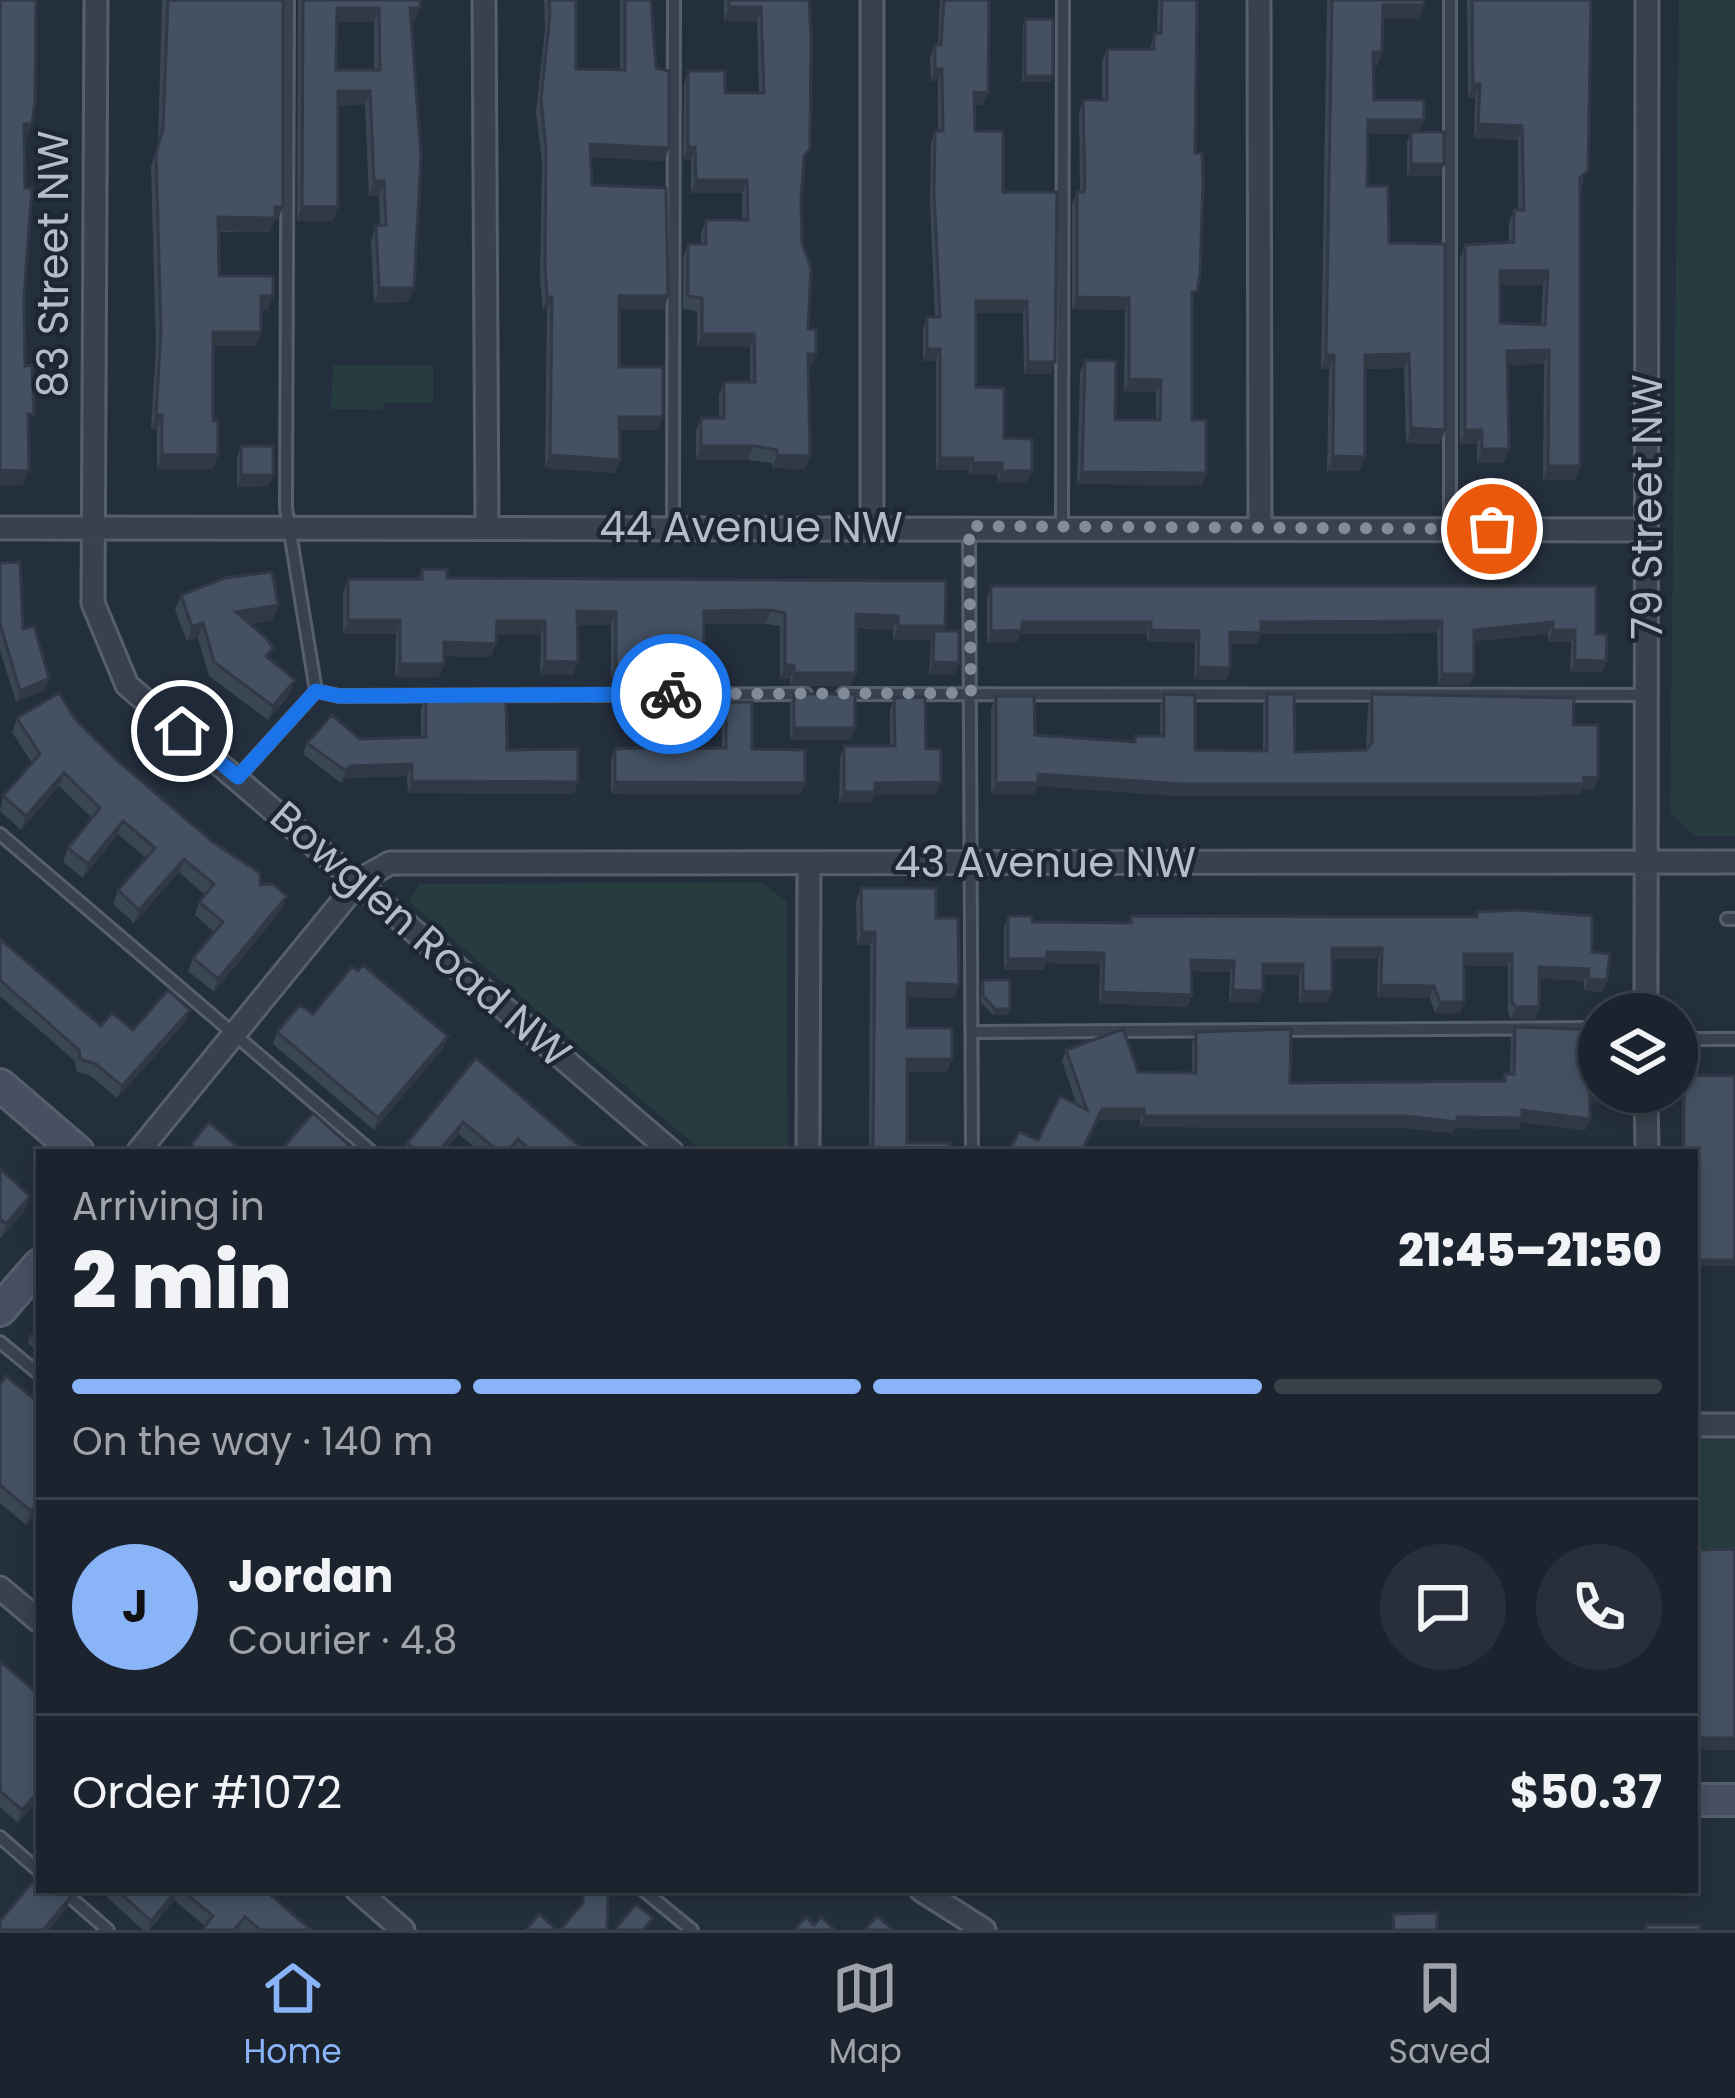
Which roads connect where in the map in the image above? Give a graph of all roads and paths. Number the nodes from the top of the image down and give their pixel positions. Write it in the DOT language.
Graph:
graph roads {
  1 [pos="96,0"];
  2 [pos="288,0"];
  3 [pos="484,0"];
  4 [pos="674,0"];
  5 [pos="872,0"];
  6 [pos="1063,0"];
  7 [pos="1259,0"];
  8 [pos="1450,0"];
  9 [pos="1647,0"];
  10 [pos="488,526"];
  11 [pos="969,526"];
  12 [pos="95,527"];
  13 [pos="673,527"];
  14 [pos="872,527"];
  15 [pos="1063,527"];
  16 [pos="1260,527"];
  17 [pos="0,528"];
  18 [pos="289,528"];
  19 [pos="1450,528"];
  20 [pos="1646,530"];
  21 [pos="316,691"];
  22 [pos="971,693"];
  23 [pos="1648,695"];
  24 [pos="238,777"];
  25 [pos="0,834"];
  26 [pos="971,862"];
  27 [pos="1648,862"];
  28 [pos="1735,862"];
  29 [pos="809,863"];
  30 [pos="360,880"];
  31 [pos="1646,993"];
  32 [pos="1578,1028"];
  33 [pos="973,1031"];
  34 [pos="236,1036"];
  35 [pos="1698,1039"];
  36 [pos="1735,1039"];
  37 [pos="0,1085"];
  38 [pos="1646,1113"];
  39 [pos="74,1149"];
  40 [pos="141,1149"];
  41 [pos="368,1149"];
  42 [pos="670,1149"];
  43 [pos="808,1149"];
  44 [pos="972,1149"];
  45 [pos="1646,1149"];
  46 [pos="36,1268"];
  47 [pos="0,1310"];
  48 [pos="0,1342"];
  49 [pos="36,1372"];
  50 [pos="1698,1425"];
  51 [pos="1735,1425"];
  52 [pos="0,1588"];
  53 [pos="36,1618"];
  54 [pos="1698,1800"];
  55 [pos="1735,1800"];
  56 [pos="0,1837"];
  57 [pos="36,1867"];
  58 [pos="65,1893"];
  59 [pos="360,1893"];
  60 [pos="647,1893"];
  61 [pos="928,1893"];
  62 [pos="108,1930"];
  63 [pos="403,1930"];
  64 [pos="692,1930"];
  65 [pos="984,1930"];
  1 -- 12 [label="street, 83 Street NW"];
  2 -- 18 [label="lane"];
  3 -- 10 [label="street"];
  4 -- 13 [label="lane"];
  5 -- 14 [label="street"];
  6 -- 15 [label="lane"];
  7 -- 16 [label="street"];
  8 -- 19 [label="lane"];
  9 -- 20 [label="street, 79 Street NW"];
  10 -- 13 [label="street, 44 Avenue NW"];
  10 -- 18 [label="street, 44 Avenue NW"];
  11 -- 14 [label="street, 44 Avenue NW"];
  11 -- 15 [label="street, 44 Avenue NW"];
  11 -- 22 [label="lane"];
  12 -- 17 [label="street, 44 Avenue NW"];
  12 -- 18 [label="street, 44 Avenue NW"];
  12 -- 24 [label="street, Bowglen Road NW"];
  13 -- 14 [label="street, 44 Avenue NW"];
  15 -- 16 [label="street, 44 Avenue NW"];
  16 -- 19 [label="street, 44 Avenue NW"];
  18 -- 21 [label="lane"];
  19 -- 20 [label="street, 44 Avenue NW"];
  20 -- 23 [label="street, 79 Street NW"];
  21 -- 22 [label="lane"];
  21 -- 24 [label="lane"];
  22 -- 23 [label="lane"];
  22 -- 26 [label="lane"];
  23 -- 27 [label="street, 79 Street NW"];
  24 -- 30 [label="street, Bowglen Road NW"];
  25 -- 34 [label="lane"];
  26 -- 27 [label="street, 43 Avenue NW"];
  26 -- 29 [label="street, 43 Avenue NW"];
  26 -- 33 [label="lane"];
  27 -- 28 [label="street, 43 Avenue NW"];
  27 -- 31 [label="street, 79 Street NW"];
  29 -- 30 [label="street, 43 Avenue NW"];
  29 -- 43 [label="street"];
  30 -- 34 [label="street"];
  30 -- 42 [label="street, Bowglen Road NW"];
  32 -- 33 [label="lane"];
  33 -- 44 [label="lane"];
  34 -- 40 [label="street"];
  34 -- 41 [label="lane"];
  35 -- 36 [label="lane"];
  37 -- 39 [label="street"];
  38 -- 45 [label="street"];
  46 -- 47 [label="street"];
  48 -- 49 [label="lane"];
  50 -- 51 [label="street"];
  52 -- 53 [label="street"];
  54 -- 55 [label="street"];
  56 -- 57 [label="lane"];
  58 -- 62 [label="lane"];
  59 -- 63 [label="street"];
  60 -- 64 [label="lane"];
  61 -- 65 [label="street"];
}
